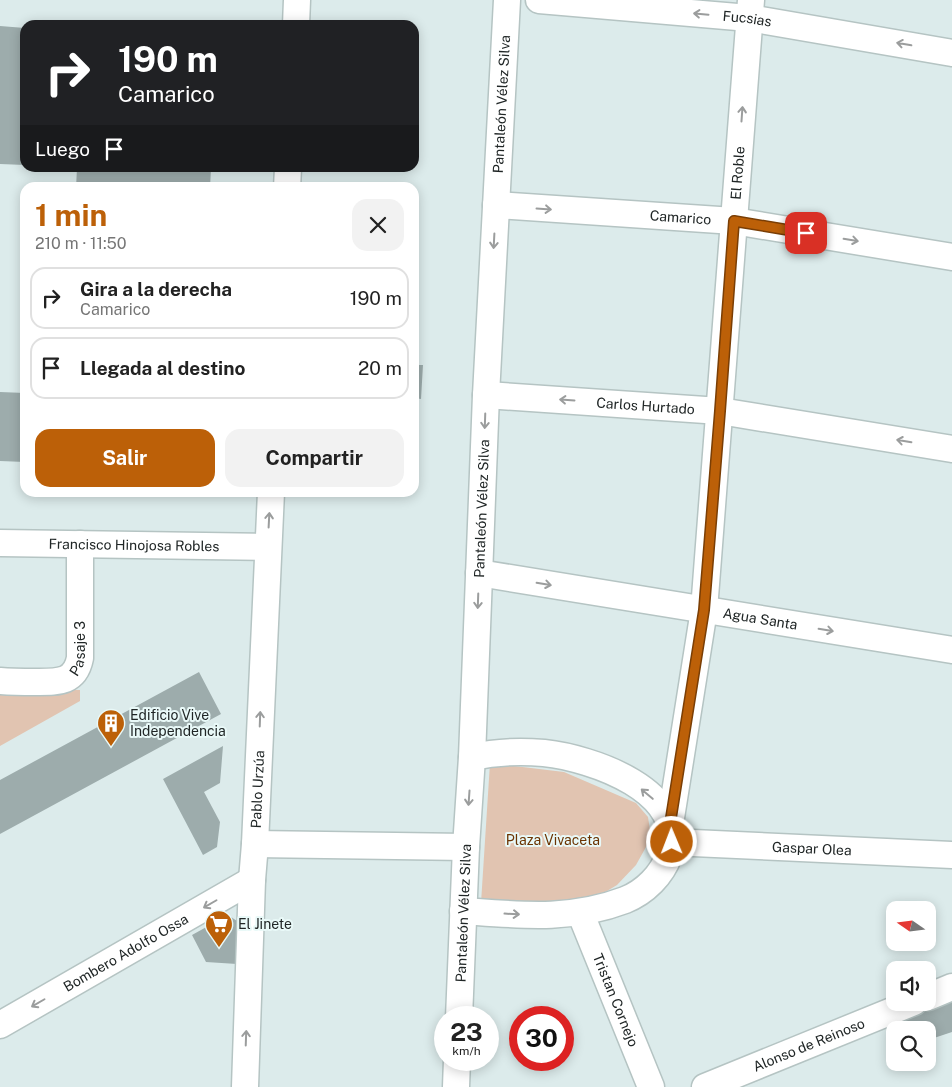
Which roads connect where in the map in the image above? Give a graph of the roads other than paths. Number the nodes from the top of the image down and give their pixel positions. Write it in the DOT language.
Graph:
graph roads {
  1 [pos="297,0"];
  2 [pos="507,0"];
  3 [pos="539,0"];
  4 [pos="750,9"];
  5 [pos="296,20"];
  6 [pos="952,53"];
  7 [pos="496,205"];
  8 [pos="734,221"];
  9 [pos="952,257"];
  10 [pos="486,394"];
  11 [pos="720,411"];
  12 [pos="952,449"];
  13 [pos="271,497"];
  14 [pos="0,543"];
  15 [pos="80,544"];
  16 [pos="268,547"];
  17 [pos="479,573"];
  18 [pos="704,610"];
  19 [pos="952,650"];
  20 [pos="0,682"];
  21 [pos="472,757"];
  22 [pos="671,833"];
  23 [pos="255,844"];
  24 [pos="466,847"];
  25 [pos="952,855"];
  26 [pos="252,880"];
  27 [pos="463,911"];
  28 [pos="580,912"];
  29 [pos="952,987"];
  30 [pos="936,994"];
  31 [pos="459,1006"];
  32 [pos="892,1011"];
  33 [pos="0,1025"];
  34 [pos="457,1071"];
  35 [pos="244,1087"];
  36 [pos="456,1087"];
  37 [pos="651,1087"];
  38 [pos="705,1087"];
  1 -- 5 [label="street"];
  2 -- 7 [label="street, Pantaleón Vélez Silva"];
  4 -- 3 [label="street, Fucsias, one-way"];
  6 -- 4 [label="street, Fucsias, one-way"];
  8 -- 4 [label="street, El Roble, one-way"];
  7 -- 8 [label="street, Camarico, one-way"];
  7 -- 10 [label="street, Pantaleón Vélez Silva, one-way"];
  8 -- 9 [label="street, Camarico, one-way"];
  8 -- 11 [label="street, El Roble"];
  11 -- 10 [label="street, Carlos Hurtado, one-way"];
  10 -- 17 [label="street, Pantaleón Vélez Silva, one-way"];
  12 -- 11 [label="street, Carlos Hurtado, one-way"];
  11 -- 18 [label="street, El Roble"];
  16 -- 13 [label="street, Pablo Urzúa, one-way"];
  14 -- 15 [label="street, Francisco Hinojosa Robles"];
  15 -- 16 [label="street, Francisco Hinojosa Robles"];
  15 -- 20 [label="street, Pasaje 3"];
  23 -- 16 [label="street, Pablo Urzúa, one-way"];
  17 -- 18 [label="street, Agua Santa, one-way"];
  17 -- 21 [label="street, Pantaleón Vélez Silva, one-way"];
  18 -- 19 [label="street, Agua Santa, one-way"];
  18 -- 22 [label="street, El Roble"];
  22 -- 21 [label="street, one-way"];
  21 -- 24 [label="street, Pantaleón Vélez Silva, one-way"];
  22 -- 25 [label="street, Gaspar Olea"];
  22 -- 28 [label="street"];
  23 -- 24 [label="street"];
  23 -- 26 [label="street, Pablo Urzúa"];
  24 -- 27 [label="street, Pantaleón Vélez Silva"];
  26 -- 33 [label="street, Bombero Adolfo Ossa, one-way"];
  35 -- 26 [label="street, Pablo Urzúa, one-way"];
  27 -- 28 [label="street, one-way"];
  27 -- 31 [label="street, Pantaleón Vélez Silva"];
  28 -- 37 [label="street, Tristan Cornejo"];
  29 -- 30 [label="street"];
  32 -- 38 [label="street, Alonso de Reinoso"];
  34 -- 36 [label="street"];
}
